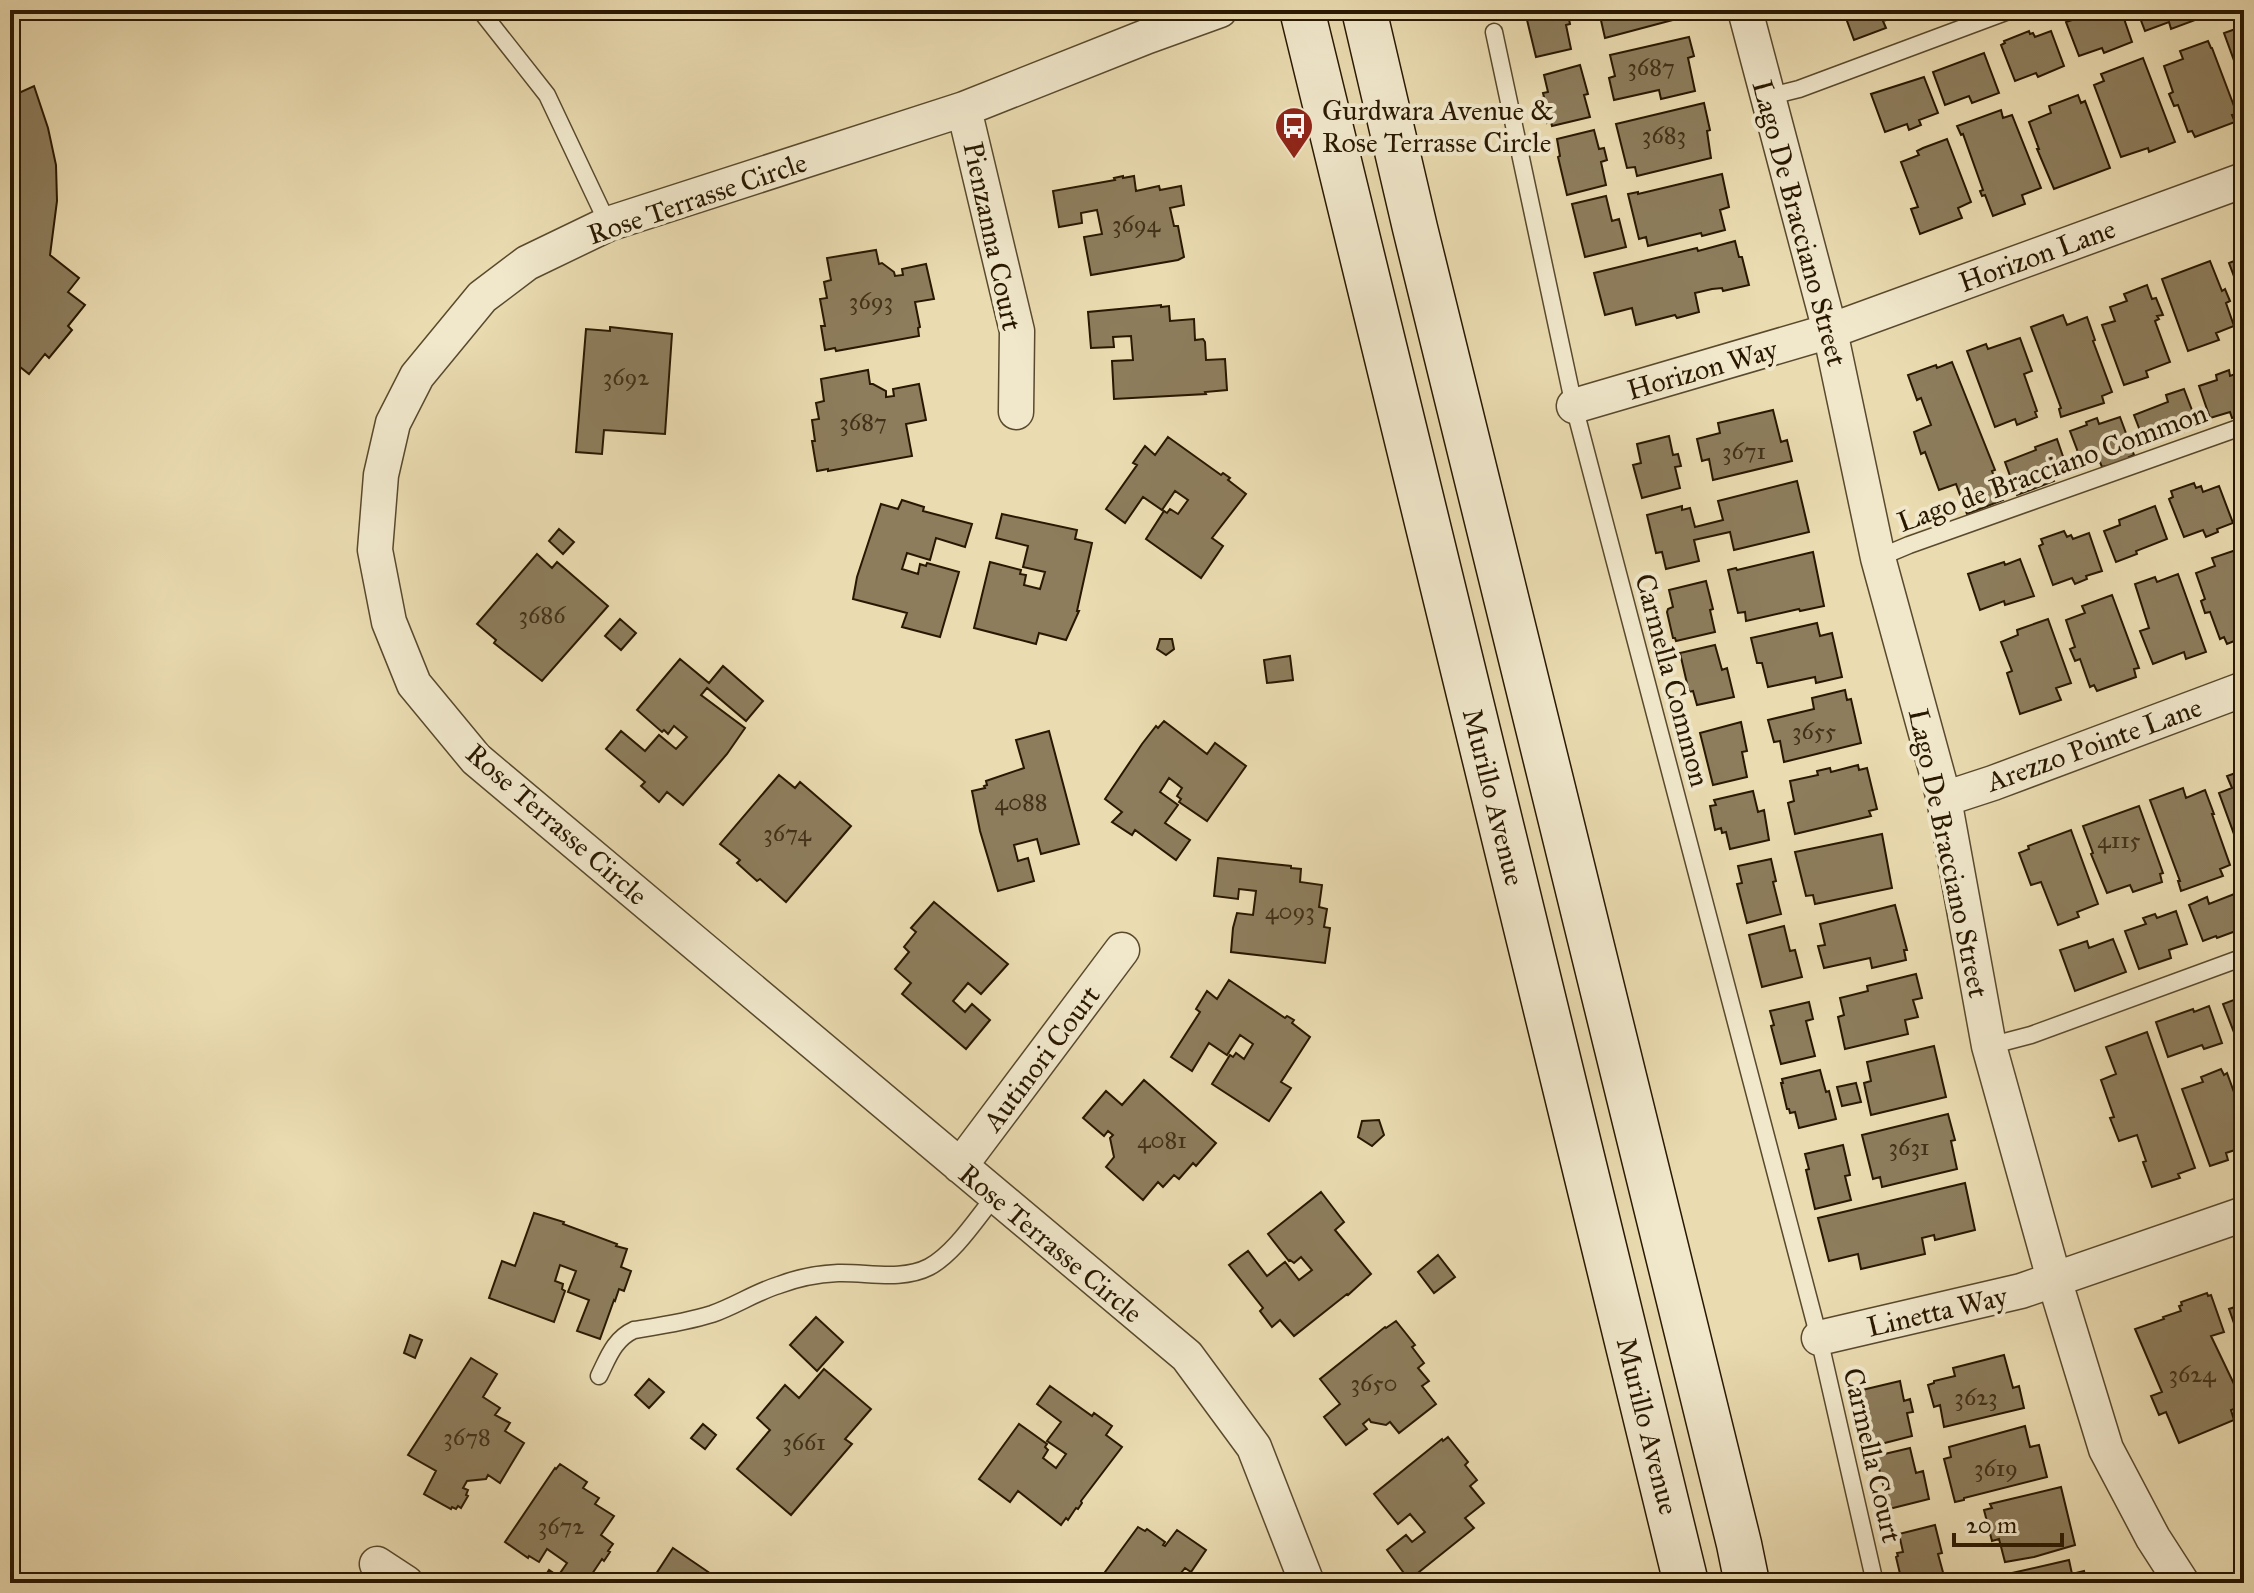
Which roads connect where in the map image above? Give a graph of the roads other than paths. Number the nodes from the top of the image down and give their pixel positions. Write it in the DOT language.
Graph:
graph roads {
  1 [pos="480,10"];
  2 [pos="1220,10"];
  3 [pos="1302,10"];
  4 [pos="1364,10"];
  5 [pos="1745,10"];
  6 [pos="2011,10"];
  7 [pos="1494,32"];
  8 [pos="1767,97"];
  9 [pos="964,109"];
  10 [pos="2244,180"];
  11 [pos="608,224"];
  12 [pos="1830,331"];
  13 [pos="1574,406"];
  14 [pos="1016,412"];
  15 [pos="2244,426"];
  16 [pos="1878,558"];
  17 [pos="2244,689"];
  18 [pos="1944,799"];
  19 [pos="1122,950"];
  20 [pos="2244,957"];
  21 [pos="1989,1046"];
  22 [pos="960,1166"];
  23 [pos="995,1196"];
  24 [pos="2244,1214"];
  25 [pos="2054,1279"];
  26 [pos="1819,1338"];
  27 [pos="599,1376"];
  28 [pos="377,1564"];
  29 [pos="406,1583"];
  30 [pos="1307,1583"];
  31 [pos="1686,1583"];
  32 [pos="1747,1583"];
  33 [pos="1875,1583"];
  34 [pos="2182,1583"];
  1 -- 11 [label="lane"];
  2 -- 9 [label="street, Rose Terrasse Circle"];
  3 -- 31 [label="main road, Murillo Avenue"];
  4 -- 32 [label="main road"];
  5 -- 8 [label="street, Lago De Bracciano Street"];
  6 -- 8 [label="lane"];
  7 -- 13 [label="lane, Carmella Common"];
  8 -- 12 [label="street, Lago De Bracciano Street"];
  9 -- 11 [label="street, Rose Terrasse Circle"];
  9 -- 14 [label="street, Pienzanna Court"];
  10 -- 12 [label="street, Horizon Lane"];
  11 -- 22 [label="street, Rose Terrasse Circle"];
  12 -- 13 [label="street, Horizon Way"];
  12 -- 16 [label="street, Lago De Bracciano Street"];
  13 -- 26 [label="lane, Carmella Common"];
  15 -- 16 [label="lane, Lago de Bracciano Common"];
  16 -- 18 [label="street, Lago De Bracciano Street"];
  17 -- 18 [label="street, Arezzo Pointe Lane"];
  18 -- 21 [label="street, Lago De Bracciano Street"];
  19 -- 22 [label="street, Autinori Court"];
  20 -- 21 [label="lane"];
  21 -- 25 [label="street, Lago De Bracciano Street"];
  22 -- 23 [label="street, Rose Terrasse Circle"];
  23 -- 27 [label="lane"];
  23 -- 30 [label="street, Rose Terrasse Circle"];
  24 -- 25 [label="street, Linetta Way"];
  25 -- 26 [label="street, Linetta Way"];
  25 -- 34 [label="street, Lago De Bracciano Street"];
  26 -- 33 [label="lane, Carmella Court"];
  28 -- 29 [label="street"];
}
